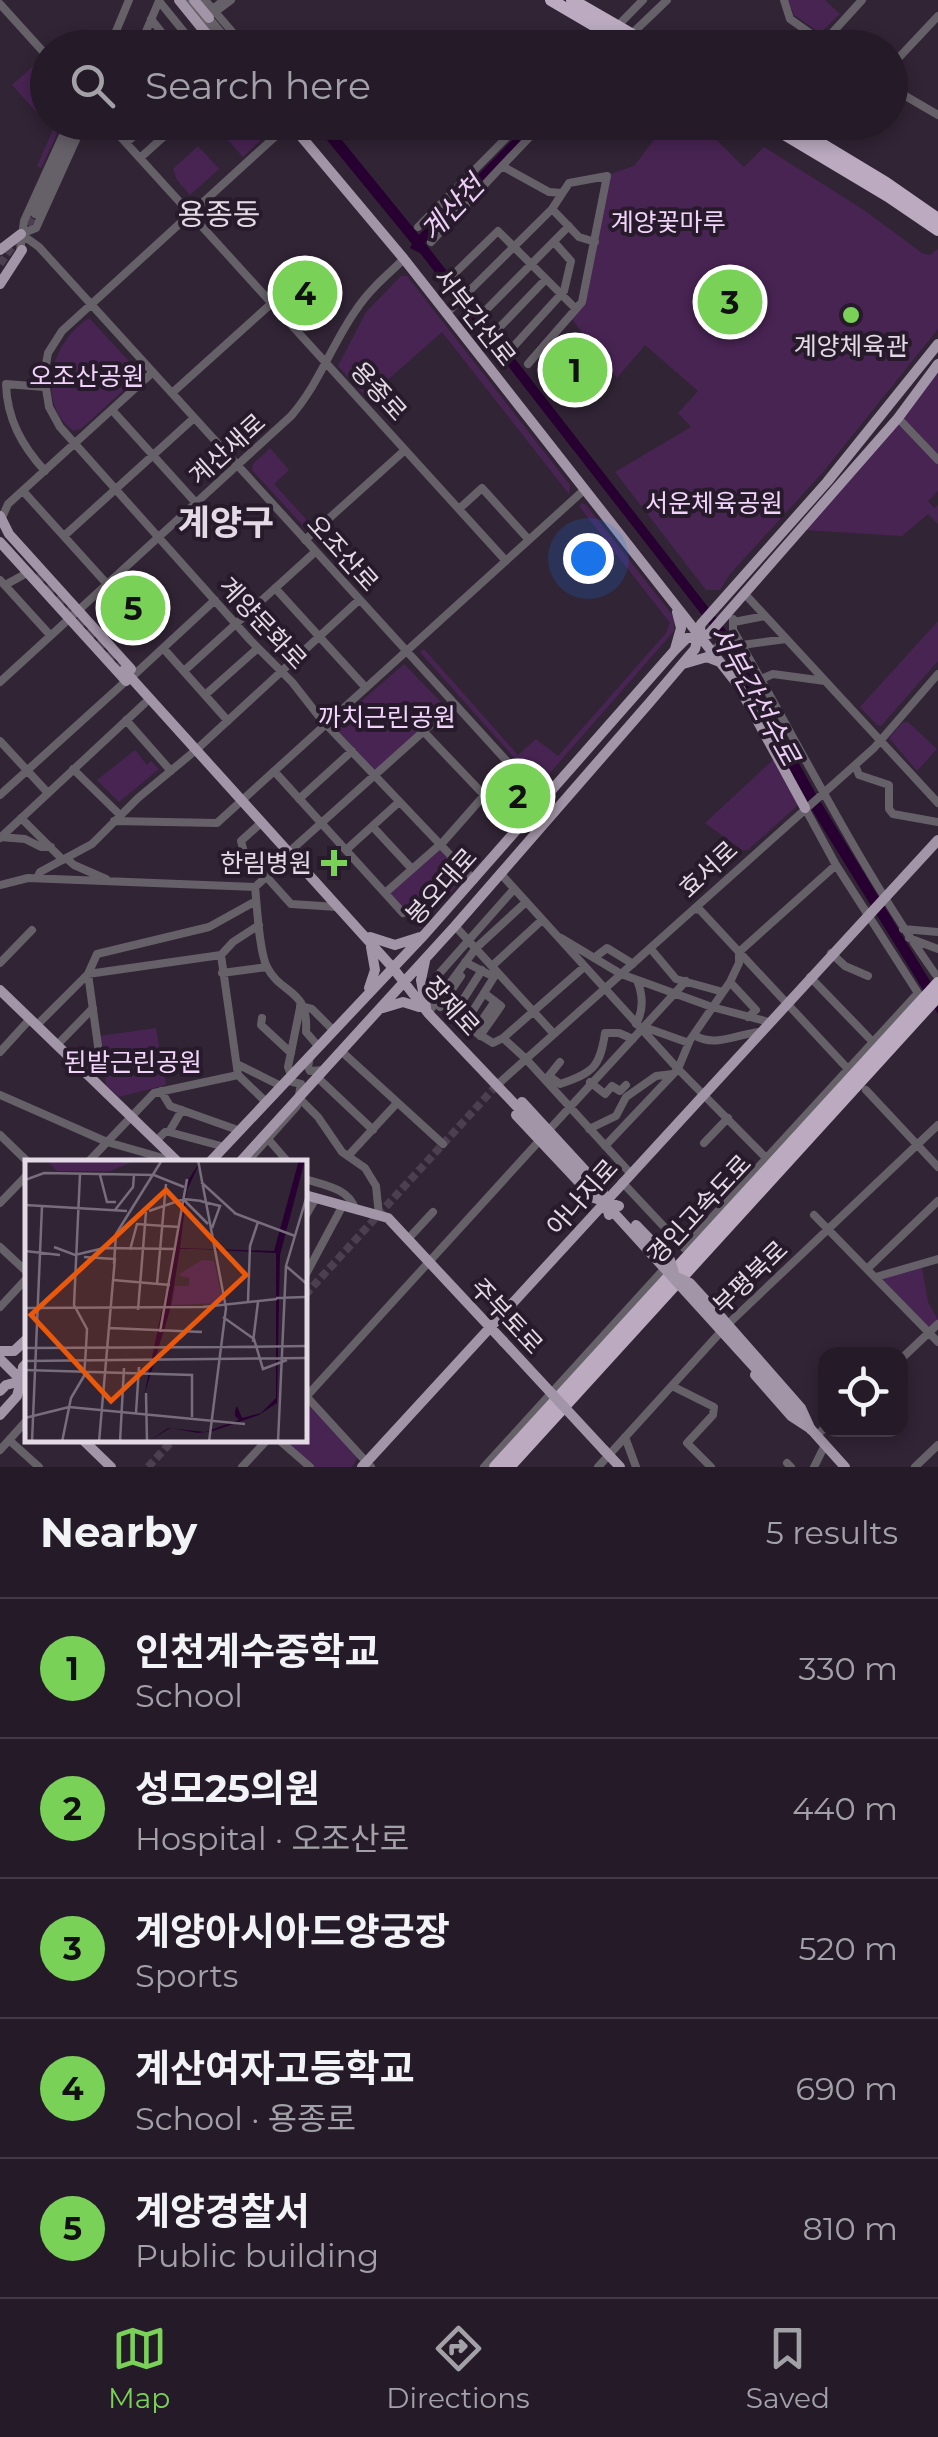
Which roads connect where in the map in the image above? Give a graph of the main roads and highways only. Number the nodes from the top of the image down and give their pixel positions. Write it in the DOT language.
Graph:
graph roads {
  1 [pos="182,0"];
  2 [pos="194,0"];
  3 [pos="541,0"];
  4 [pos="551,0"];
  5 [pos="574,7"];
  6 [pos="214,12"];
  7 [pos="204,30"];
  8 [pos="613,30"];
  9 [pos="304,140"];
  10 [pos="795,140"];
  11 [pos="815,140"];
  12 [pos="938,215"];
  13 [pos="21,234"];
  14 [pos="937,235"];
  15 [pos="22,250"];
  16 [pos="0,253"];
  17 [pos="0,284"];
  18 [pos="938,344"];
  19 [pos="938,364"];
  20 [pos="0,522"];
  21 [pos="0,542"];
  22 [pos="37,576"];
  23 [pos="676,606"];
  24 [pos="727,616"];
  25 [pos="702,631"];
  26 [pos="674,651"];
  27 [pos="720,662"];
  28 [pos="680,665"];
  29 [pos="128,675"];
  30 [pos="187,740"];
  31 [pos="557,786"];
  32 [pos="569,794"];
  33 [pos="807,806"];
  34 [pos="524,822"];
  35 [pos="536,832"];
  36 [pos="938,840"];
  37 [pos="363,934"];
  38 [pos="425,934"];
  39 [pos="426,958"];
  40 [pos="393,968"];
  41 [pos="937,981"];
  42 [pos="404,982"];
  43 [pos="0,990"];
  44 [pos="927,999"];
  45 [pos="361,1002"];
  46 [pos="377,1012"];
  47 [pos="428,1013"];
  48 [pos="497,1085"];
  49 [pos="217,1154"];
  50 [pos="175,1160"];
  51 [pos="246,1160"];
  52 [pos="310,1197"];
  53 [pos="605,1202"];
  54 [pos="681,1264"];
  55 [pos="490,1327"];
  56 [pos="25,1341"];
  57 [pos="0,1351"];
  58 [pos="0,1360"];
  59 [pos="25,1382"];
  60 [pos="0,1391"];
  61 [pos="25,1399"];
  62 [pos="13,1401"];
  63 [pos="0,1415"];
  64 [pos="818,1431"];
  65 [pos="821,1437"];
  66 [pos="85,1442"];
  67 [pos="366,1465"];
  68 [pos="111,1467"];
  69 [pos="495,1467"];
  70 [pos="509,1467"];
  71 [pos="620,1467"];
  72 [pos="846,1467"];
  1 -- 7 [label="main road"];
  2 -- 6 [label="main road"];
  3 -- 5 [label="highway"];
  4 -- 5 [label="highway"];
  5 -- 8 [label="highway"];
  9 -- 23 [label="main road, 서부간선로"];
  10 -- 14 [label="highway"];
  11 -- 12 [label="highway"];
  13 -- 16 [label="main road"];
  15 -- 17 [label="main road"];
  18 -- 24 [label="main road, 봉오대로"];
  19 -- 24 [label="main road, 봉오대로"];
  20 -- 22 [label="main road, 장제로"];
  21 -- 22 [label="main road, 장제로"];
  22 -- 29 [label="main road, 장제로"];
  23 -- 25 [label="main road, 서부간선로"];
  23 -- 26 [label="main road"];
  24 -- 25 [label="main road, 봉오대로"];
  25 -- 26 [label="main road, 봉오대로"];
  25 -- 27 [label="main road, 서부간선로"];
  25 -- 28 [label="main road, 봉오대로"];
  26 -- 31 [label="main road, 봉오대로"];
  27 -- 28 [label="main road"];
  27 -- 33 [label="main road, 서부간선로"];
  28 -- 32 [label="main road, 봉오대로"];
  29 -- 30 [label="main road, 장제로"];
  29 -- 30 [label="main road, 장제로"];
  30 -- 37 [label="main road, 장제로"];
  31 -- 32 [label="main road"];
  31 -- 34 [label="main road, 봉오대로"];
  32 -- 35 [label="main road, 봉오대로"];
  34 -- 35 [label="main road"];
  34 -- 38 [label="main road, 봉오대로"];
  35 -- 39 [label="main road, 봉오대로"];
  36 -- 53 [label="main road, 아나지로"];
  37 -- 38 [label="main road"];
  37 -- 40 [label="main road, 장제로"];
  37 -- 45 [label="main road"];
  38 -- 40 [label="main road, 봉오대로"];
  39 -- 42 [label="main road, 봉오대로"];
  39 -- 47 [label="main road"];
  40 -- 42 [label="main road, 장제로"];
  40 -- 45 [label="main road, 봉오대로"];
  41 -- 44 [label="highway, 경인고속도로"];
  42 -- 46 [label="main road, 봉오대로"];
  42 -- 47 [label="main road, 장제로"];
  43 -- 50 [label="main road"];
  44 -- 54 [label="highway, 경인고속도로"];
  45 -- 49 [label="main road, 봉오대로"];
  46 -- 47 [label="main road"];
  46 -- 51 [label="main road, 봉오대로"];
  47 -- 48 [label="main road, 장제로"];
  48 -- 53 [label="main road, 장제로"];
  48 -- 54 [label="main road, 장제로, bridge"];
  52 -- 55 [label="main road, 주부토로"];
  53 -- 54 [label="main road, 장제로, bridge"];
  53 -- 55 [label="main road, 아나지로"];
  54 -- 64 [label="main road, 장제로, bridge"];
  54 -- 64 [label="main road, 장제로, bridge"];
  54 -- 69 [label="highway, 경인고속도로"];
  54 -- 70 [label="highway, 경인고속도로"];
  55 -- 67 [label="main road, 아나지로"];
  55 -- 71 [label="main road, 주부토로, bridge"];
  56 -- 57 [label="main road"];
  58 -- 59 [label="main road"];
  59 -- 60 [label="main road"];
  59 -- 62 [label="main road"];
  61 -- 62 [label="main road"];
  62 -- 63 [label="main road"];
  65 -- 72 [label="main road, 장제로"];
  66 -- 68 [label="main road"];
}
